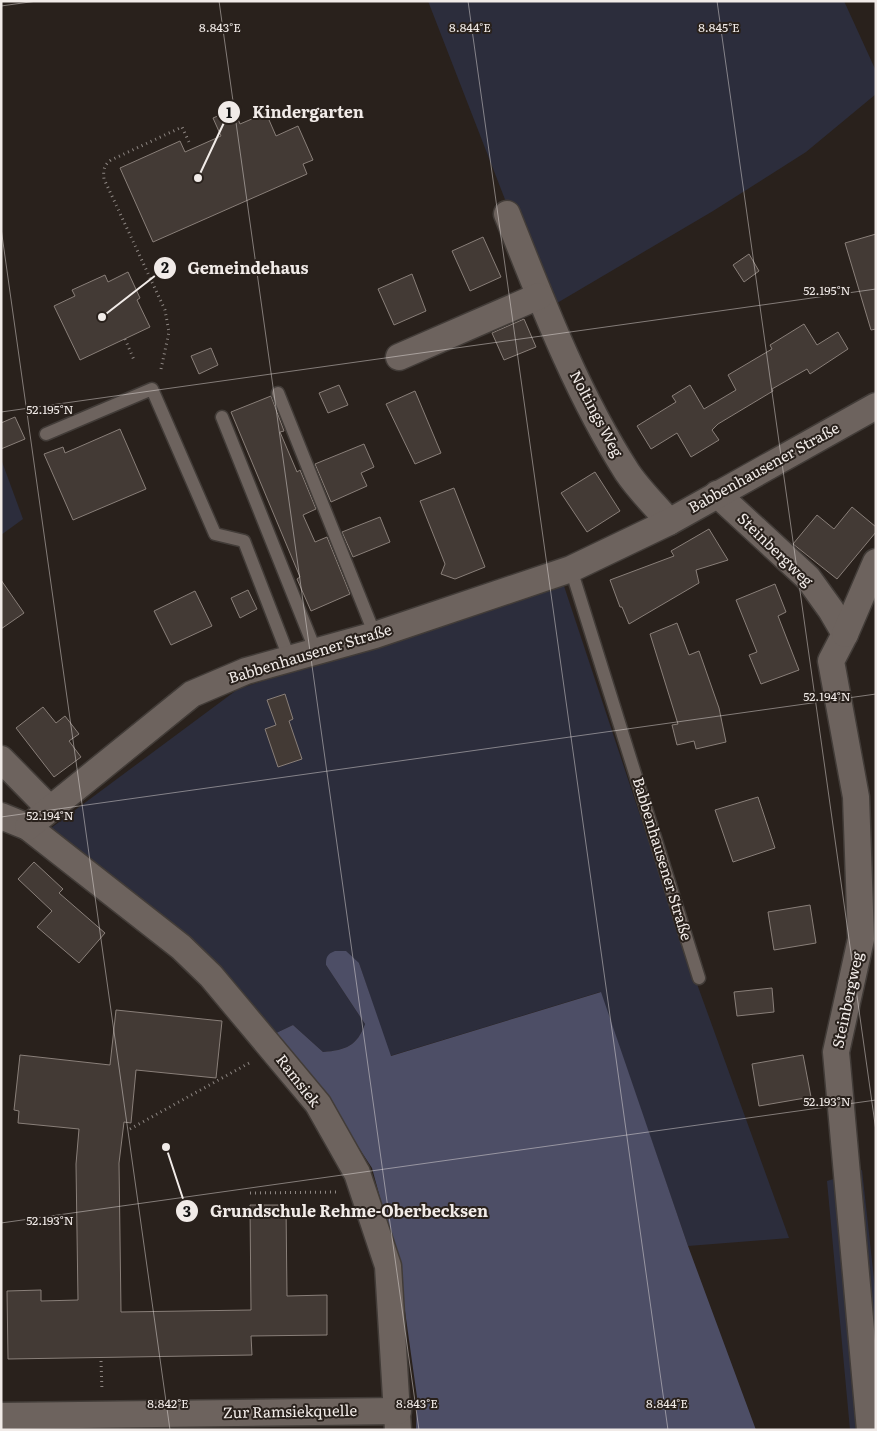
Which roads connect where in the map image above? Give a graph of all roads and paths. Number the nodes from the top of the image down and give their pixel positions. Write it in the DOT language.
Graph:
graph roads {
  1 [pos="189,142"];
  2 [pos="507,214"];
  3 [pos="539,296"];
  4 [pos="125,339"];
  5 [pos="399,358"];
  6 [pos="134,360"];
  7 [pos="161,369"];
  8 [pos="278,393"];
  9 [pos="876,406"];
  10 [pos="222,416"];
  11 [pos="46,434"];
  12 [pos="717,494"];
  13 [pos="669,522"];
  14 [pos="876,562"];
  15 [pos="571,569"];
  16 [pos="375,634"];
  17 [pos="845,634"];
  18 [pos="316,652"];
  19 [pos="290,660"];
  20 [pos="1,759"];
  21 [pos="50,809"];
  22 [pos="1,816"];
  23 [pos="28,827"];
  24 [pos="869,939"];
  25 [pos="699,978"];
  26 [pos="273,1050"];
  27 [pos="130,1129"];
  28 [pos="364,1192"];
  29 [pos="250,1193"];
  30 [pos="1,1416"];
  31 [pos="398,1420"];
  32 [pos="870,1430"];
  1 -- 7 [label="path"];
  2 -- 3 [label="street, Noltings Weg"];
  3 -- 5 [label="street"];
  3 -- 13 [label="street, Noltings Weg"];
  4 -- 6 [label="path"];
  8 -- 16 [label="lane"];
  9 -- 12 [label="street, Babbenhausener Straße"];
  10 -- 18 [label="lane"];
  11 -- 19 [label="lane"];
  12 -- 13 [label="street, Babbenhausener Straße"];
  12 -- 17 [label="street, Steinbergweg"];
  13 -- 15 [label="street, Babbenhausener Straße"];
  14 -- 17 [label="street, Steinbergweg"];
  15 -- 16 [label="street, Babbenhausener Straße"];
  15 -- 25 [label="lane, Babbenhausener Straße"];
  16 -- 18 [label="street, Babbenhausener Straße"];
  17 -- 24 [label="street, Steinbergweg"];
  18 -- 19 [label="street, Babbenhausener Straße"];
  19 -- 21 [label="street, Babbenhausener Straße"];
  20 -- 21 [label="street"];
  21 -- 23 [label="street, Babbenhausener Straße"];
  22 -- 23 [label="street"];
  23 -- 26 [label="street, Ramsiek"];
  24 -- 32 [label="street, Steinbergweg"];
  26 -- 27 [label="path"];
  26 -- 28 [label="street, Ramsiek"];
  28 -- 29 [label="path"];
  28 -- 31 [label="street, Ramsiek"];
  30 -- 31 [label="street, Zur Ramsiekquelle"];
}
